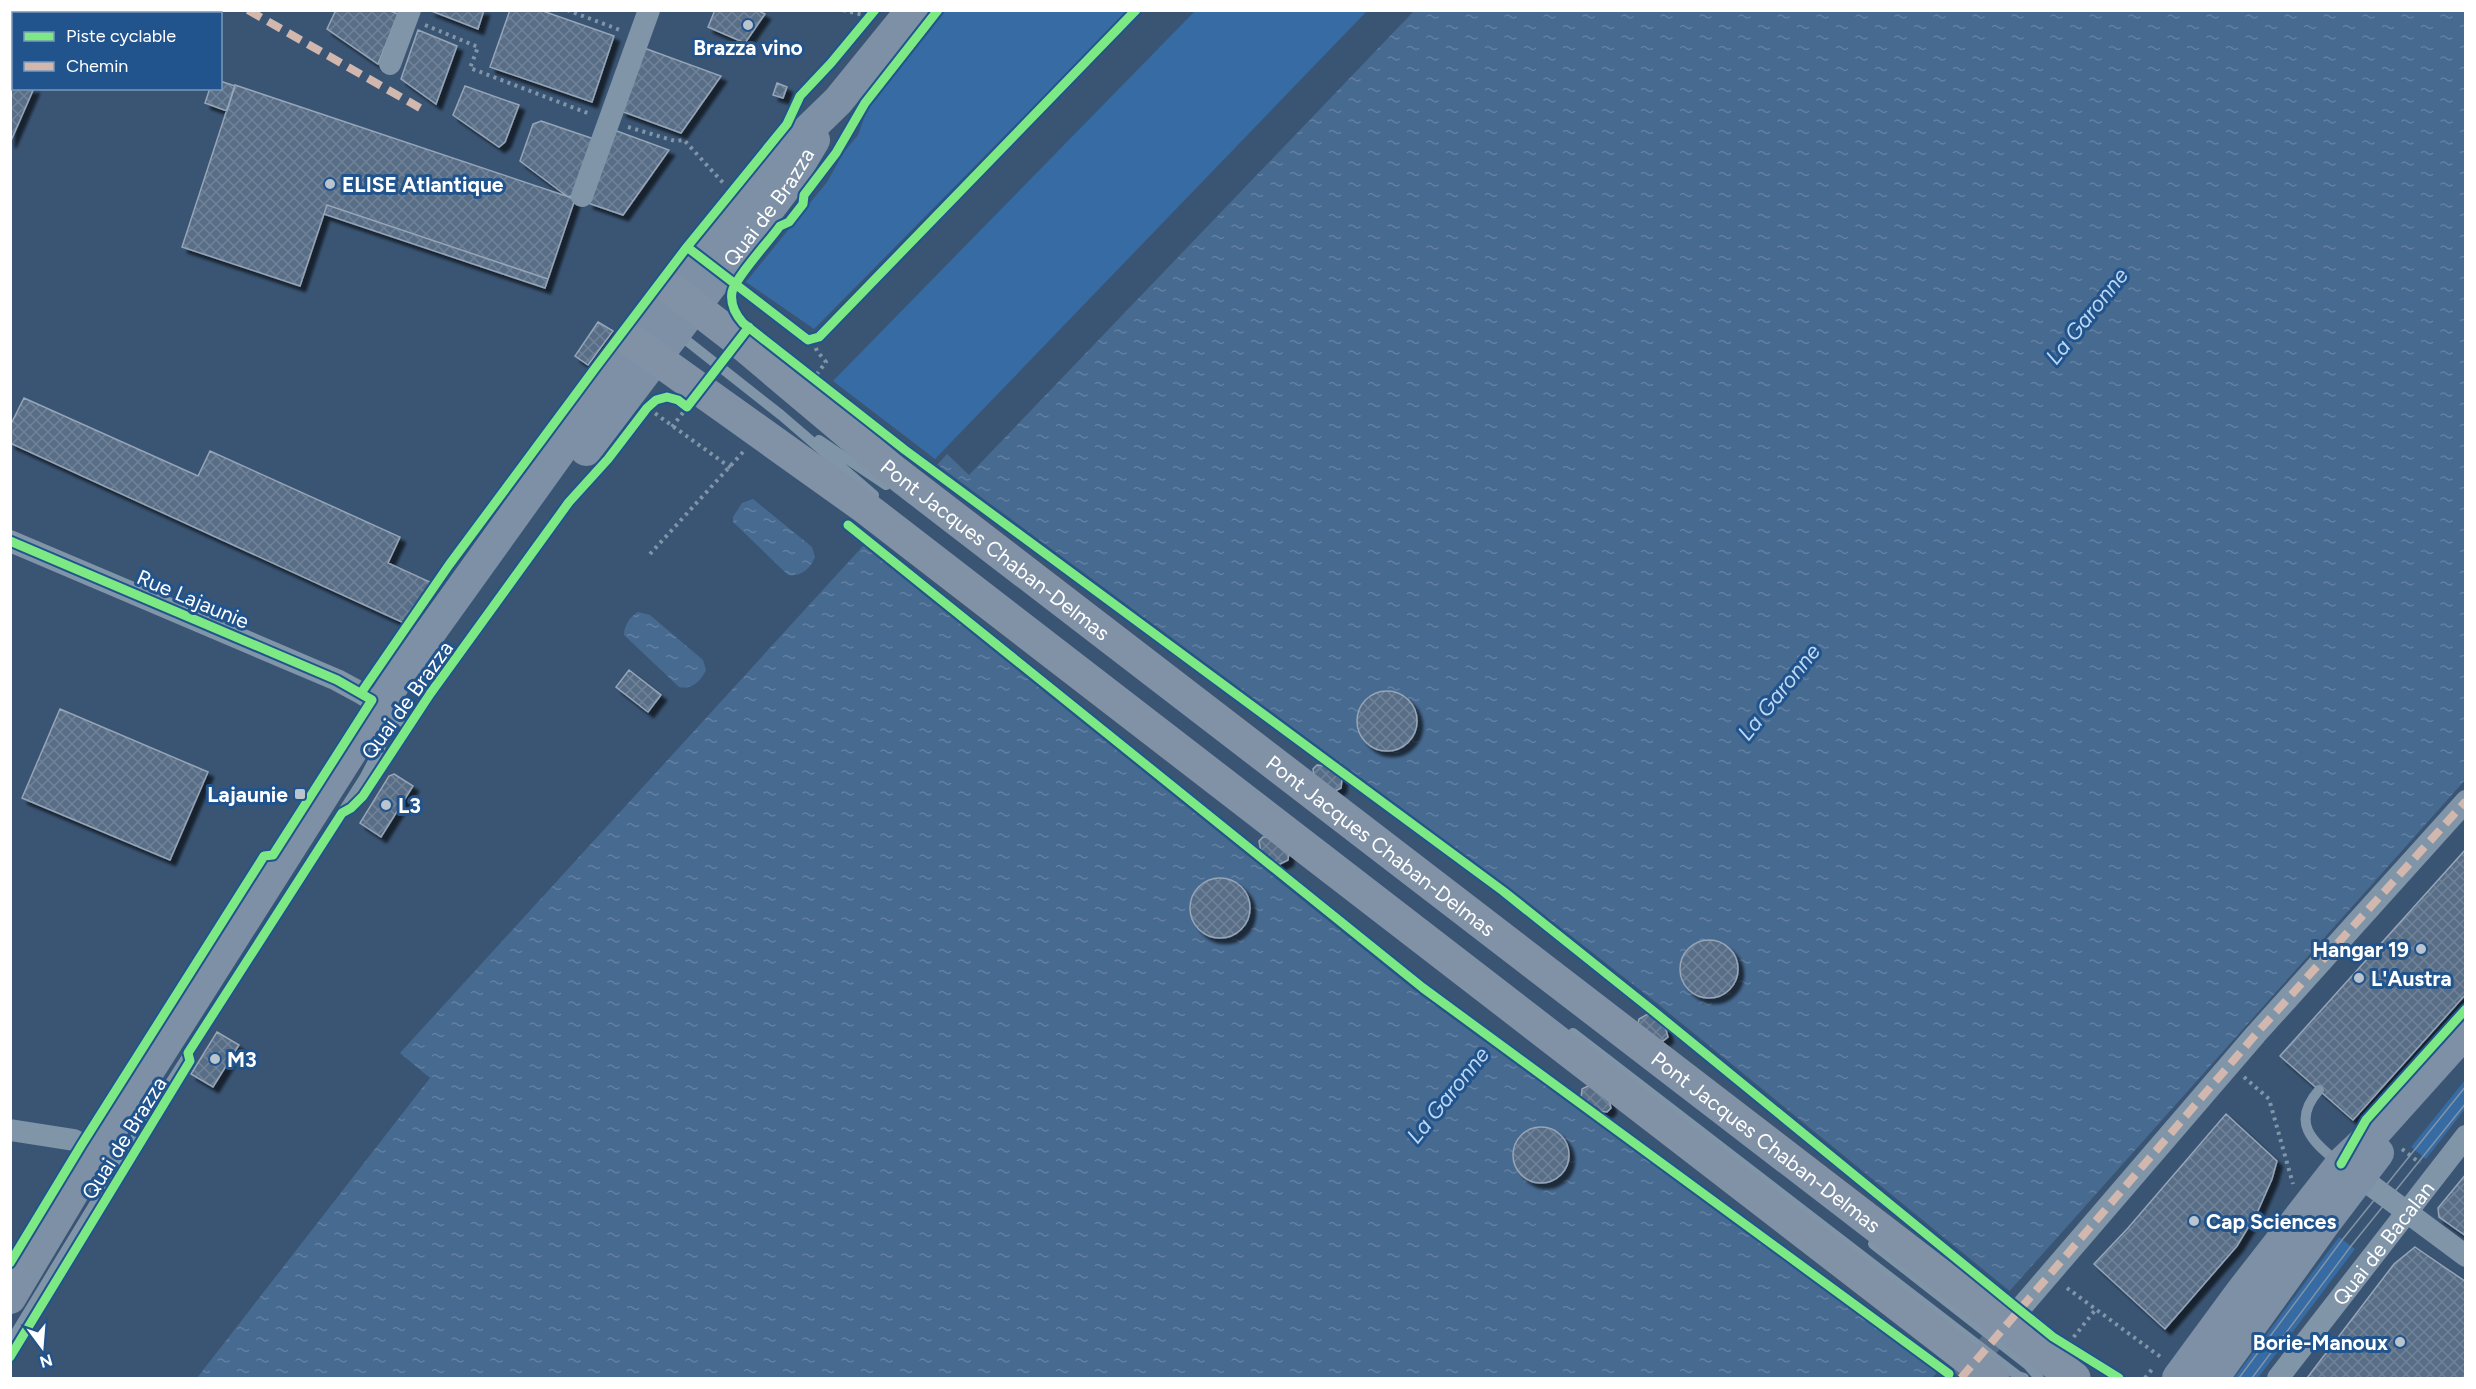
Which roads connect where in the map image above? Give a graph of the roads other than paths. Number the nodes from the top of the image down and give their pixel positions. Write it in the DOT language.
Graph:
graph roads {
  1 [pos="649,10"];
  2 [pos="912,10"];
  3 [pos="409,14"];
  4 [pos="390,64"];
  5 [pos="582,196"];
  6 [pos="670,315"];
  7 [pos="644,350"];
  8 [pos="880,490"];
  9 [pos="10,541"];
  10 [pos="378,704"];
  11 [pos="2466,801"];
  12 [pos="1565,1027"];
  13 [pos="2466,1031"];
  14 [pos="2466,1053"];
  15 [pos="2319,1090"];
  16 [pos="10,1130"];
  17 [pos="2466,1136"];
  18 [pos="94,1151"];
  19 [pos="2350,1170"];
  20 [pos="2405,1212"];
  21 [pos="1864,1238"];
  22 [pos="2466,1256"];
  23 [pos="10,1279"];
  24 [pos="10,1298"];
  25 [pos="2024,1304"];
  26 [pos="10,1323"];
  27 [pos="1981,1338"];
  28 [pos="10,1342"];
  29 [pos="2169,1368"];
  30 [pos="1993,1378"];
  31 [pos="2025,1378"];
  32 [pos="2039,1378"];
  33 [pos="2074,1378"];
  34 [pos="2212,1378"];
  35 [pos="2278,1378"];
  1 -- 5 [label="street"];
  2 -- 6 [label="main road, Quai de Brazza"];
  3 -- 4 [label="street"];
  6 -- 7 [label="main road, Quai de Brazza"];
  6 -- 8 [label="main road, Pont Jacques Chaban-Delmas"];
  6 -- 8 [label="lane"];
  7 -- 8 [label="main road, Pont Jacques Chaban-Delmas"];
  7 -- 10 [label="main road, Quai de Brazza"];
  7 -- 10 [label="main road, Quai de Brazza"];
  8 -- 27 [label="main road, Pont Jacques Chaban-Delmas"];
  8 -- 27 [label="main road, Pont Jacques Chaban-Delmas"];
  9 -- 10 [label="street, Rue Lajaunie"];
  10 -- 18 [label="main road, Quai de Brazza"];
  10 -- 28 [label="lane"];
  11 -- 25 [label="street"];
  12 -- 27 [label="lane"];
  13 -- 19 [label="main road"];
  14 -- 19 [label="main road"];
  15 -- 19 [label="lane"];
  16 -- 18 [label="street"];
  17 -- 20 [label="street, Quai de Bacalan"];
  18 -- 23 [label="lane"];
  18 -- 24 [label="main road, Quai de Brazza"];
  18 -- 26 [label="main road, Quai de Brazza"];
  19 -- 20 [label="street"];
  19 -- 29 [label="main road"];
  19 -- 34 [label="main road"];
  20 -- 22 [label="street"];
  20 -- 35 [label="street, Quai de Bacalan"];
  21 -- 27 [label="lane"];
  27 -- 30 [label="main road, Pont Jacques Chaban-Delmas"];
  27 -- 31 [label="lane"];
  27 -- 32 [label="lane"];
  27 -- 33 [label="main road, Pont Jacques Chaban-Delmas"];
}
